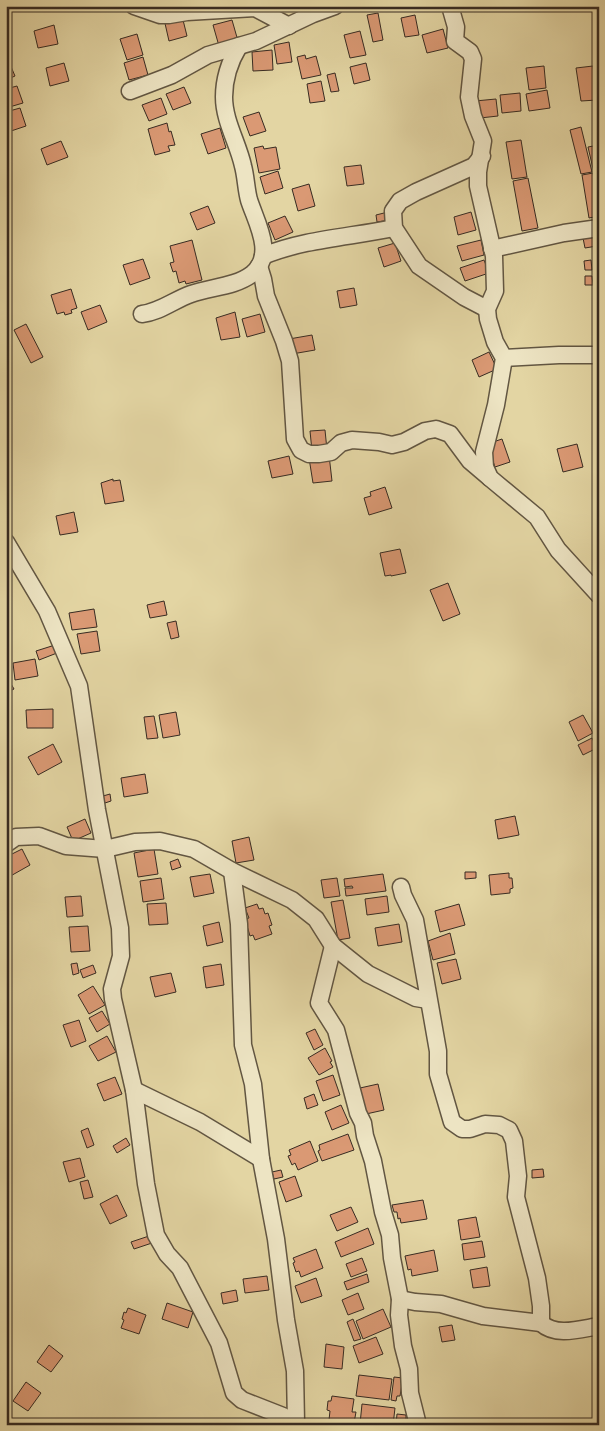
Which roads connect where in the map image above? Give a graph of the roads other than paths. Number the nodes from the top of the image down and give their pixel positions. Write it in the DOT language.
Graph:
graph roads {
  1 [pos="134,6"];
  2 [pos="335,6"];
  3 [pos="450,6"];
  4 [pos="289,26"];
  5 [pos="239,46"];
  6 [pos="130,91"];
  7 [pos="482,156"];
  8 [pos="394,228"];
  9 [pos="599,228"];
  10 [pos="492,249"];
  11 [pos="261,261"];
  12 [pos="487,309"];
  13 [pos="142,314"];
  14 [pos="599,355"];
  15 [pos="504,358"];
  16 [pos="490,478"];
  17 [pos="6,542"];
  18 [pos="599,595"];
  19 [pos="6,844"];
  20 [pos="105,850"];
  21 [pos="232,871"];
  22 [pos="401,887"];
  23 [pos="332,946"];
  24 [pos="428,1000"];
  25 [pos="134,1090"];
  26 [pos="261,1158"];
  27 [pos="400,1300"];
  28 [pos="541,1323"];
  29 [pos="599,1326"];
  30 [pos="296,1424"];
  31 [pos="418,1425"];
  1 -- 4 [label="street"];
  2 -- 4 [label="street"];
  3 -- 7 [label="street"];
  4 -- 5 [label="street"];
  5 -- 6 [label="street"];
  5 -- 11 [label="street"];
  7 -- 8 [label="street"];
  7 -- 10 [label="street"];
  8 -- 11 [label="street"];
  8 -- 12 [label="street"];
  9 -- 10 [label="street"];
  10 -- 12 [label="street"];
  11 -- 13 [label="street"];
  11 -- 16 [label="street"];
  12 -- 15 [label="street"];
  14 -- 15 [label="street"];
  15 -- 16 [label="street"];
  16 -- 18 [label="street"];
  17 -- 20 [label="street"];
  19 -- 20 [label="street"];
  20 -- 21 [label="street"];
  20 -- 25 [label="street"];
  21 -- 23 [label="street"];
  21 -- 26 [label="street"];
  22 -- 24 [label="street"];
  23 -- 24 [label="street"];
  23 -- 27 [label="street"];
  24 -- 28 [label="street"];
  25 -- 26 [label="street"];
  25 -- 30 [label="street"];
  26 -- 30 [label="street"];
  27 -- 28 [label="street"];
  27 -- 31 [label="street"];
  28 -- 29 [label="street"];
}
